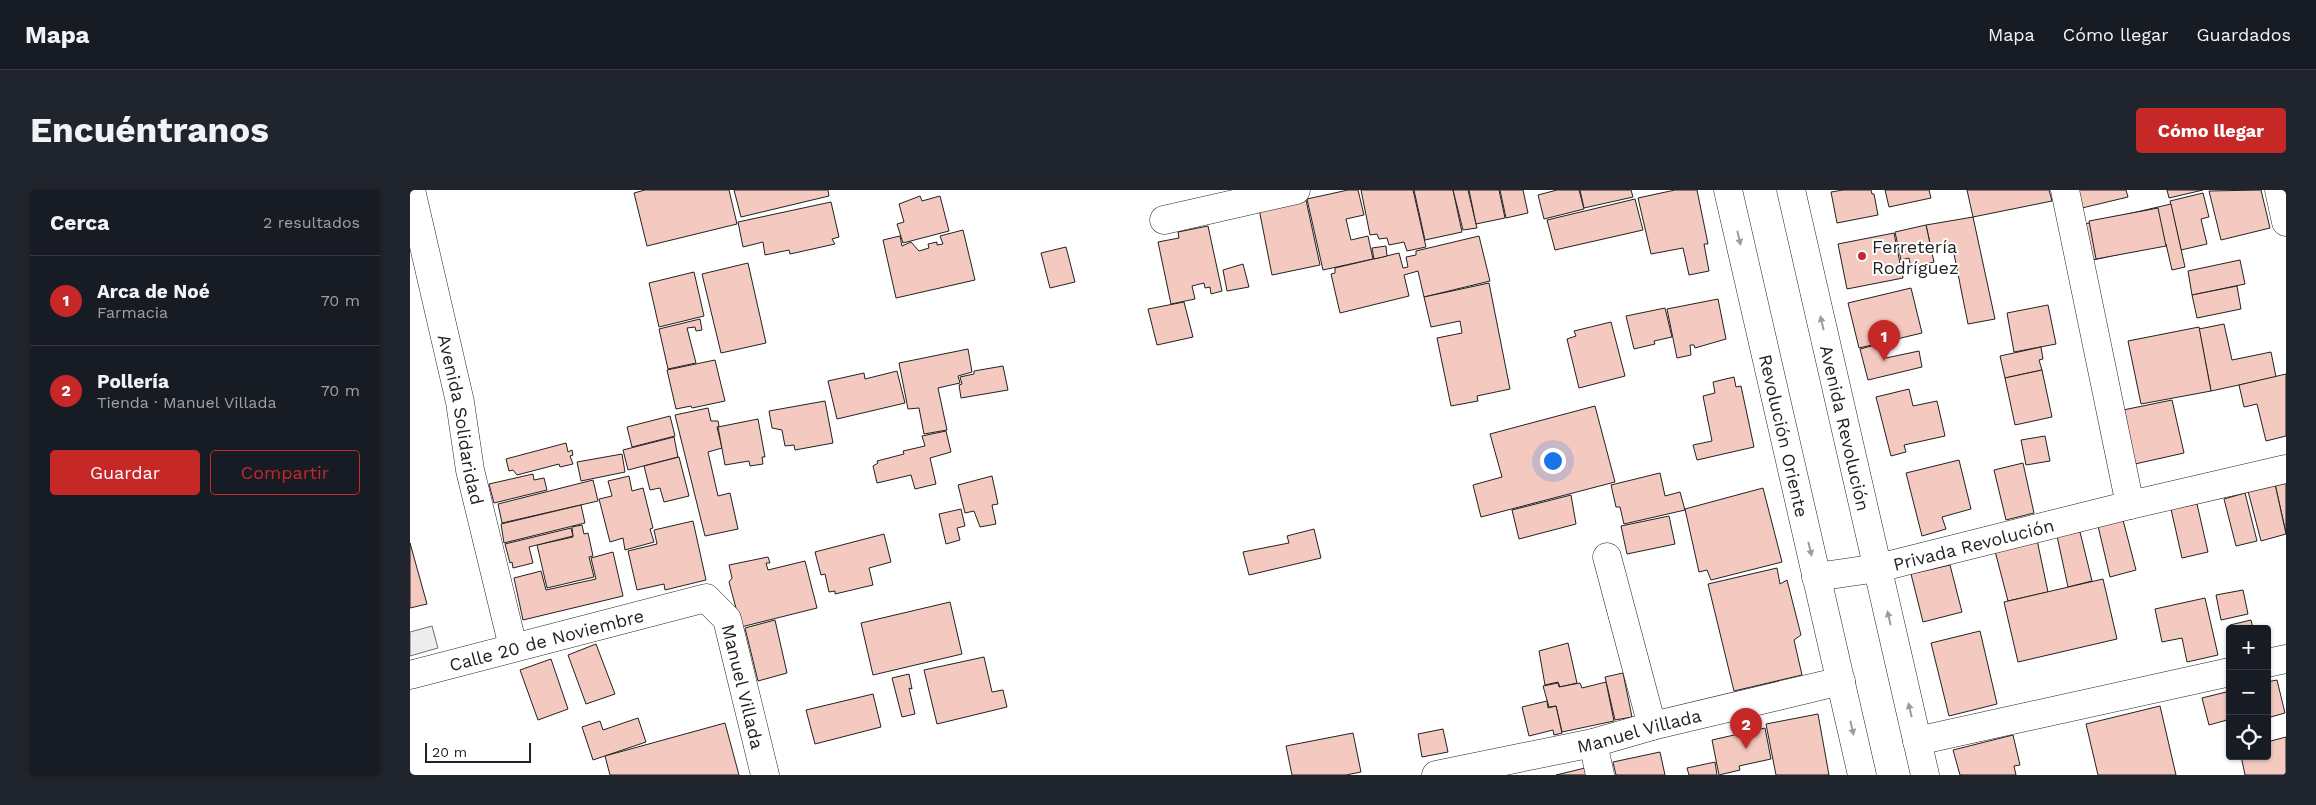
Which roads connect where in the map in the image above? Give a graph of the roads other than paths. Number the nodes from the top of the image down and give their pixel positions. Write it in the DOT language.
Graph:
graph roads {
  1 [pos="411,190"];
  2 [pos="1296,190"];
  3 [pos="1728,190"];
  4 [pos="1792,190"];
  5 [pos="2065,190"];
  6 [pos="2279,190"];
  7 [pos="1164,220"];
  8 [pos="2286,222"];
  9 [pos="2286,469"];
  10 [pos="2130,505"];
  11 [pos="1607,557"];
  12 [pos="1878,568"];
  13 [pos="1816,577"];
  14 [pos="684,602"];
  15 [pos="514,648"];
  16 [pos="2286,659"];
  17 [pos="2271,662"];
  18 [pos="2226,673"];
  19 [pos="410,675"];
  20 [pos="1841,681"];
  21 [pos="1652,726"];
  22 [pos="1917,741"];
  23 [pos="1593,743"];
  24 [pos="1499,768"];
  25 [pos="764,775"];
  26 [pos="1436,775"];
  27 [pos="1600,775"];
  28 [pos="1862,775"];
  29 [pos="1925,775"];
  1 -- 15 [label="street, Avenida Solidaridad"];
  2 -- 7 [label="street"];
  3 -- 13 [label="street, Revolución Oriente, one-way"];
  12 -- 4 [label="street, Avenida Revolución, one-way"];
  5 -- 10 [label="street"];
  6 -- 8 [label="street"];
  9 -- 10 [label="street, Privada Revolución"];
  10 -- 12 [label="street, Privada Revolución"];
  11 -- 21 [label="street"];
  12 -- 13 [label="street, Privada Revolución"];
  22 -- 12 [label="street, Avenida Revolución, one-way"];
  13 -- 20 [label="street, Revolución Oriente"];
  14 -- 15 [label="street, Calle 20 de Noviembre"];
  14 -- 25 [label="street, Manuel Villada"];
  15 -- 19 [label="street, Calle 20 de Noviembre"];
  16 -- 17 [label="street"];
  18 -- 22 [label="street"];
  20 -- 21 [label="street, Manuel Villada"];
  20 -- 28 [label="street, Revolución Oriente, one-way"];
  21 -- 23 [label="street, Manuel Villada"];
  22 -- 29 [label="street, Avenida Revolución"];
  23 -- 24 [label="street, Manuel Villada"];
  23 -- 27 [label="street"];
  24 -- 26 [label="street, Manuel Villada"];
}
